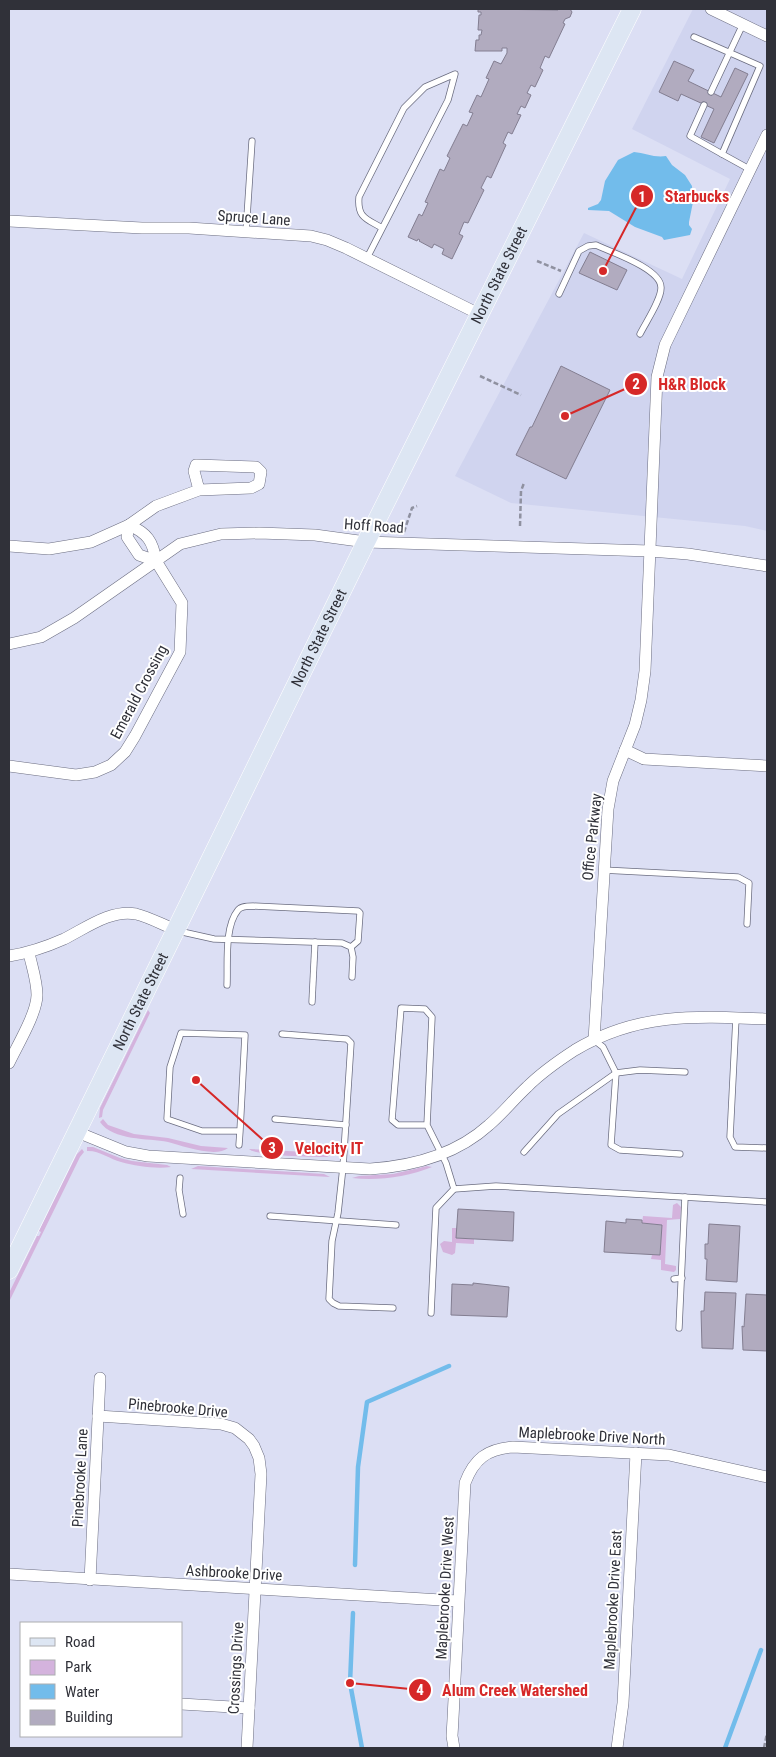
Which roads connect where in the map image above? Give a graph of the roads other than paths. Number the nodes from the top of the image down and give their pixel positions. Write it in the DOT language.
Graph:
graph roads {
  1 [pos="632,9"];
  2 [pos="711,9"];
  3 [pos="743,24"];
  4 [pos="767,36"];
  5 [pos="694,37"];
  6 [pos="730,52"];
  7 [pos="710,92"];
  8 [pos="704,105"];
  9 [pos="767,136"];
  10 [pos="252,141"];
  11 [pos="722,154"];
  12 [pos="751,170"];
  13 [pos="9,221"];
  14 [pos="382,228"];
  15 [pos="246,232"];
  16 [pos="367,258"];
  17 [pos="559,294"];
  18 [pos="480,315"];
  19 [pos="640,334"];
  20 [pos="199,490"];
  21 [pos="129,525"];
  22 [pos="366,542"];
  23 [pos="9,546"];
  24 [pos="650,551"];
  25 [pos="156,561"];
  26 [pos="767,566"];
  27 [pos="9,644"];
  28 [pos="625,750"];
  29 [pos="9,766"];
  30 [pos="767,766"];
  31 [pos="603,870"];
  32 [pos="747,924"];
  33 [pos="176,930"];
  34 [pos="228,939"];
  35 [pos="315,942"];
  36 [pos="351,947"];
  37 [pos="28,953"];
  38 [pos="9,956"];
  39 [pos="352,977"];
  40 [pos="227,985"];
  41 [pos="312,1002"];
  42 [pos="736,1018"];
  43 [pos="767,1020"];
  44 [pos="282,1034"];
  45 [pos="594,1040"];
  46 [pos="9,1063"];
  47 [pos="685,1072"];
  48 [pos="616,1073"];
  49 [pos="275,1119"];
  50 [pos="346,1125"];
  51 [pos="427,1125"];
  52 [pos="240,1131"];
  53 [pos="77,1132"];
  54 [pos="239,1145"];
  55 [pos="767,1148"];
  56 [pos="524,1152"];
  57 [pos="441,1154"];
  58 [pos="680,1154"];
  59 [pos="342,1167"];
  60 [pos="180,1178"];
  61 [pos="454,1189"];
  62 [pos="685,1197"];
  63 [pos="767,1202"];
  64 [pos="182,1214"];
  65 [pos="270,1216"];
  66 [pos="336,1220"];
  67 [pos="396,1225"];
  68 [pos="9,1270"];
  69 [pos="682,1278"];
  70 [pos="674,1279"];
  71 [pos="393,1308"];
  72 [pos="430,1313"];
  73 [pos="679,1328"];
  74 [pos="100,1378"];
  75 [pos="98,1416"];
  76 [pos="636,1453"];
  77 [pos="477,1461"];
  78 [pos="767,1477"];
  79 [pos="9,1574"];
  80 [pos="90,1580"];
  81 [pos="255,1588"];
  82 [pos="458,1601"];
  83 [pos="182,1704"];
  84 [pos="249,1708"];
  85 [pos="247,1748"];
  86 [pos="454,1748"];
  87 [pos="617,1748"];
  1 -- 18 [label="main road, North State Street"];
  2 -- 3 [label="street"];
  3 -- 4 [label="street"];
  3 -- 6 [label="lane"];
  5 -- 6 [label="lane"];
  6 -- 7 [label="lane"];
  6 -- 11 [label="lane"];
  8 -- 11 [label="lane"];
  9 -- 12 [label="street, Office Parkway"];
  10 -- 15 [label="lane"];
  11 -- 12 [label="lane"];
  12 -- 24 [label="street, Office Parkway"];
  13 -- 15 [label="street, Spruce Lane"];
  14 -- 14 [label="lane"];
  14 -- 16 [label="lane"];
  15 -- 16 [label="street, Spruce Lane"];
  16 -- 18 [label="street, Spruce Lane"];
  17 -- 19 [label="lane"];
  18 -- 22 [label="main road, North State Street"];
  20 -- 20 [label="street"];
  20 -- 21 [label="street"];
  21 -- 23 [label="street"];
  21 -- 25 [label="street, Emerald Crossing"];
  21 -- 25 [label="street"];
  22 -- 24 [label="street, Hoff Road"];
  22 -- 25 [label="street, Hoff Road"];
  22 -- 33 [label="main road, North State Street"];
  24 -- 26 [label="street, Hoff Road"];
  24 -- 28 [label="street, Office Parkway"];
  25 -- 27 [label="street, Hoff Road"];
  25 -- 29 [label="street, Emerald Crossing"];
  28 -- 30 [label="street"];
  28 -- 31 [label="street, Office Parkway"];
  31 -- 32 [label="lane"];
  31 -- 45 [label="street, Office Parkway"];
  33 -- 34 [label="lane"];
  33 -- 37 [label="street"];
  33 -- 53 [label="main road, North State Street"];
  34 -- 35 [label="lane"];
  34 -- 36 [label="lane"];
  34 -- 40 [label="lane"];
  35 -- 36 [label="lane"];
  35 -- 41 [label="lane"];
  36 -- 39 [label="lane"];
  37 -- 38 [label="street"];
  37 -- 46 [label="street"];
  42 -- 43 [label="street"];
  42 -- 45 [label="street"];
  42 -- 55 [label="lane"];
  44 -- 50 [label="lane"];
  45 -- 48 [label="lane"];
  45 -- 57 [label="street"];
  47 -- 48 [label="lane"];
  48 -- 56 [label="lane"];
  48 -- 58 [label="lane"];
  49 -- 50 [label="lane"];
  50 -- 59 [label="lane"];
  51 -- 51 [label="lane"];
  51 -- 57 [label="lane"];
  52 -- 52 [label="lane"];
  52 -- 54 [label="lane"];
  53 -- 59 [label="street"];
  53 -- 68 [label="main road, North State Street"];
  57 -- 59 [label="street"];
  57 -- 61 [label="lane"];
  59 -- 66 [label="lane"];
  60 -- 64 [label="lane"];
  61 -- 62 [label="lane"];
  61 -- 72 [label="lane"];
  62 -- 63 [label="lane"];
  62 -- 69 [label="lane"];
  65 -- 66 [label="lane"];
  66 -- 67 [label="lane"];
  66 -- 71 [label="lane"];
  69 -- 70 [label="lane"];
  69 -- 73 [label="lane"];
  74 -- 75 [label="street, Pinebrooke Lane"];
  75 -- 80 [label="street, Pinebrooke Lane"];
  75 -- 81 [label="street, Pinebrooke Drive"];
  76 -- 77 [label="street, Maplebrooke Drive North"];
  76 -- 78 [label="street, Maplebrooke Drive North"];
  76 -- 87 [label="street, Maplebrooke Drive East"];
  77 -- 82 [label="street, Maplebrooke Drive West"];
  79 -- 80 [label="street, Ashbrooke Drive"];
  80 -- 81 [label="street, Ashbrooke Drive"];
  81 -- 82 [label="street, Ashbrooke Drive"];
  81 -- 84 [label="street, Crossings Drive"];
  82 -- 86 [label="street, Maplebrooke Drive West"];
  83 -- 84 [label="street"];
  84 -- 85 [label="street, Crossings Drive"];
}
